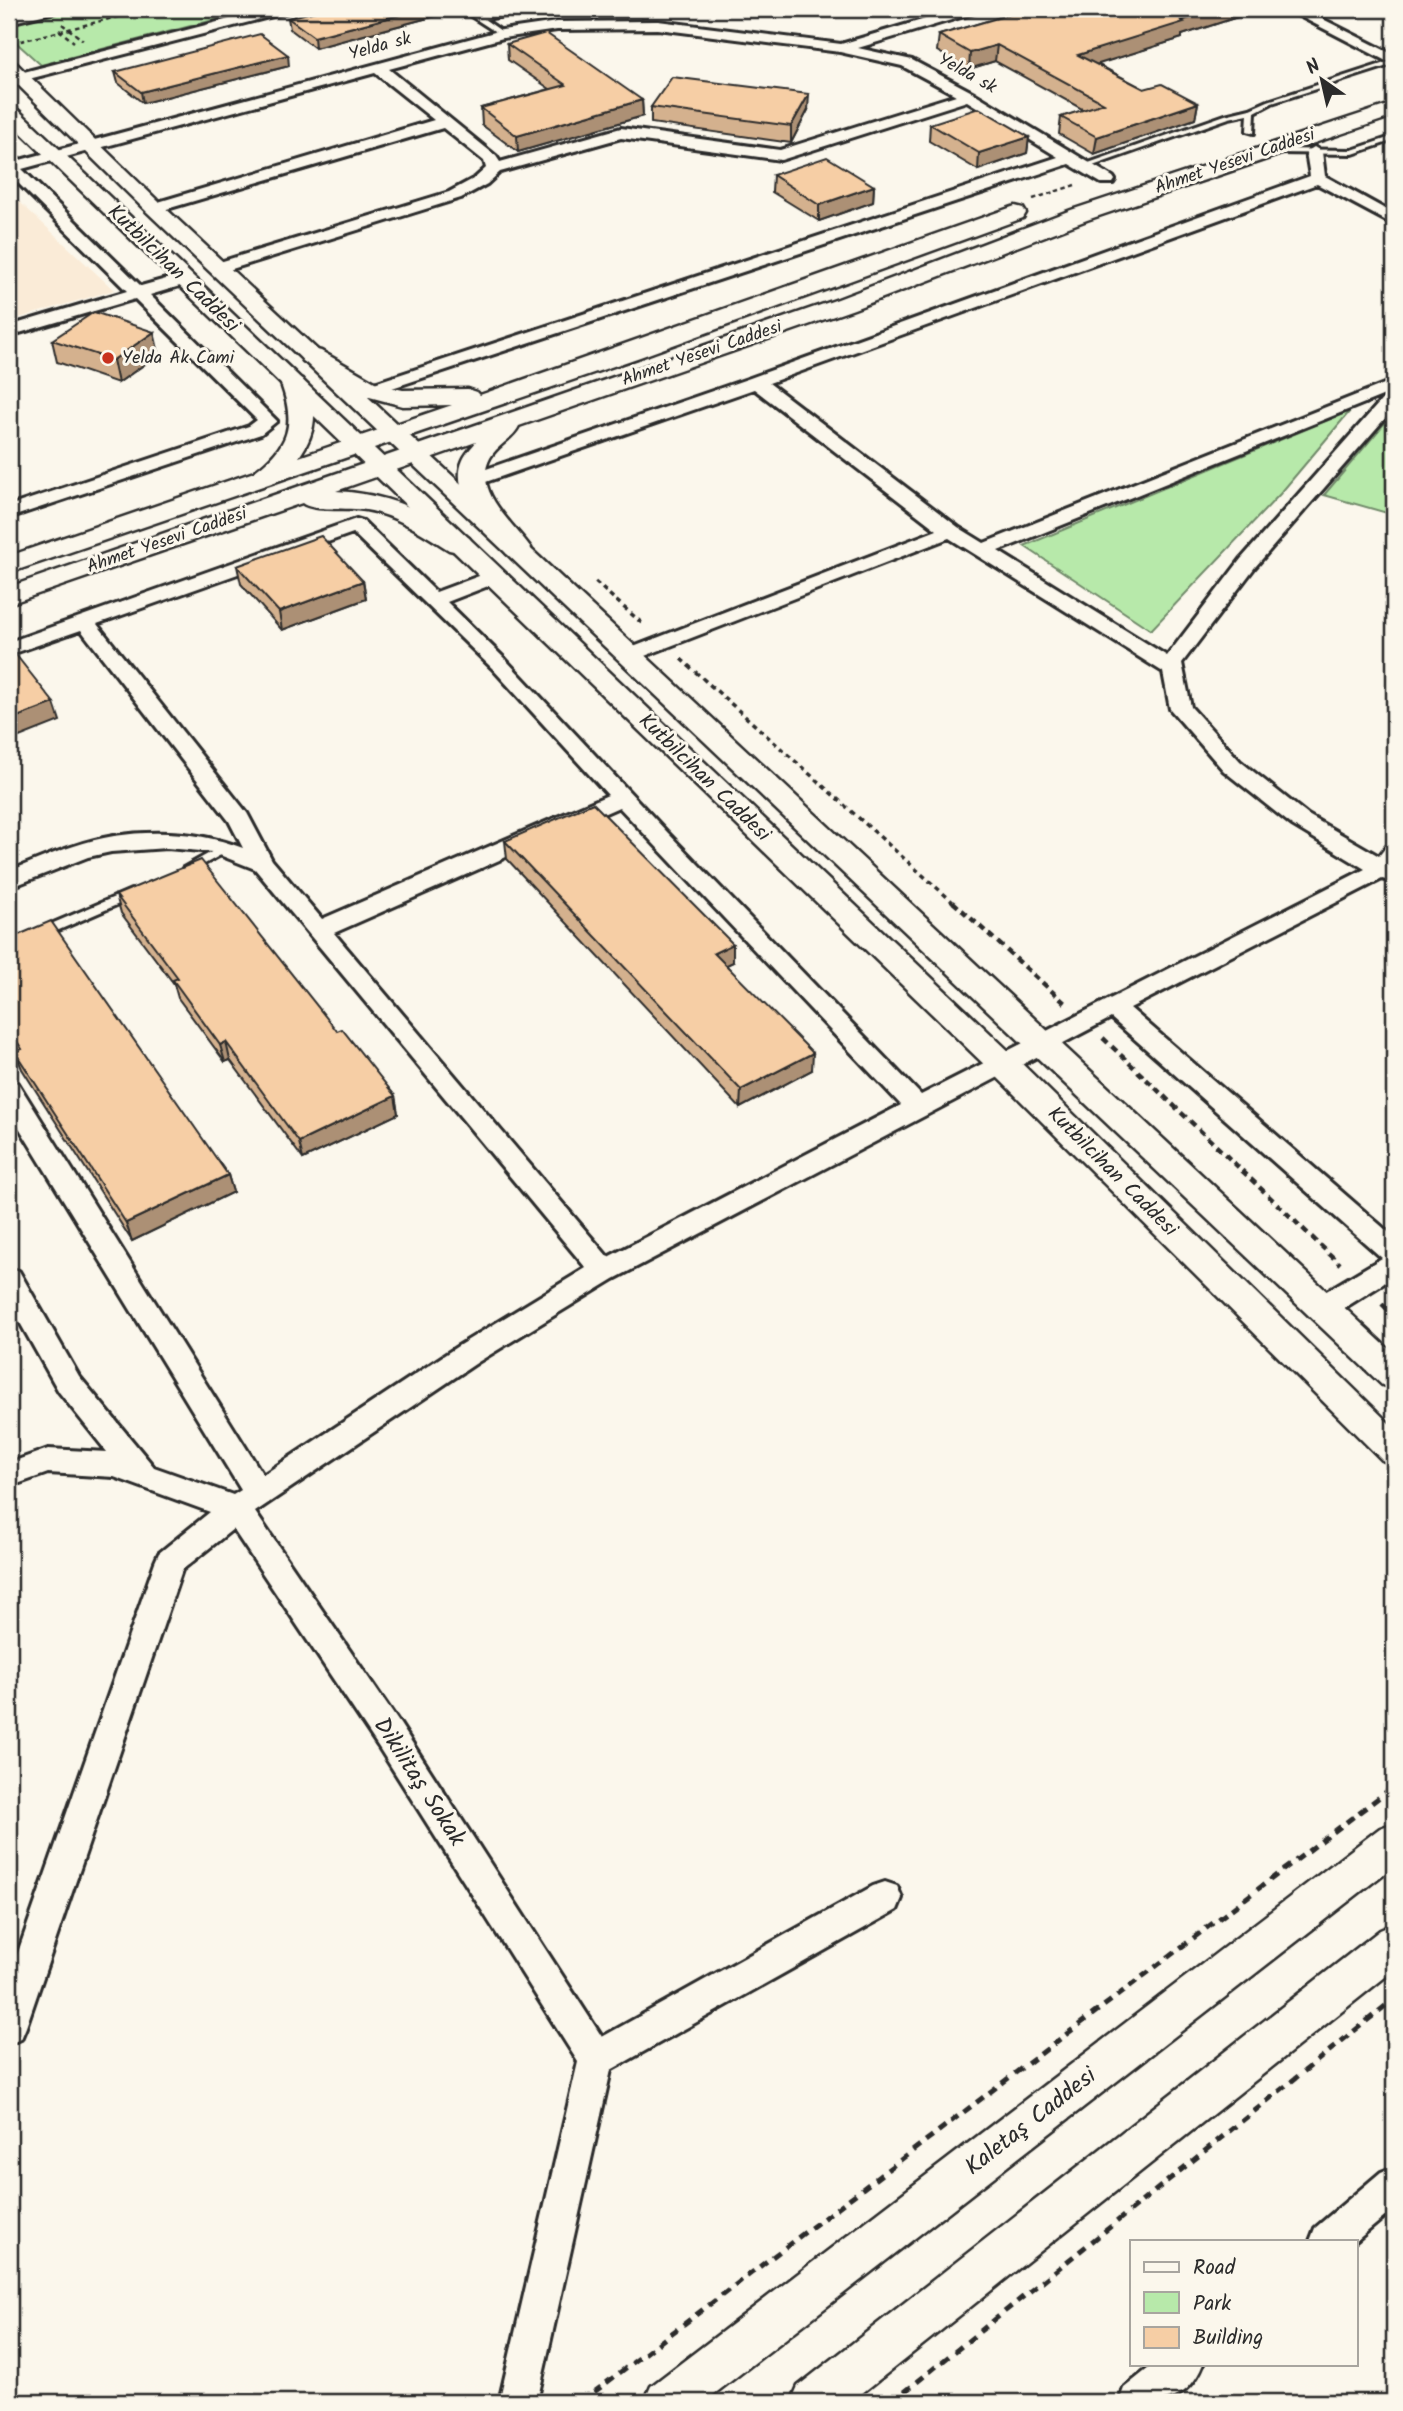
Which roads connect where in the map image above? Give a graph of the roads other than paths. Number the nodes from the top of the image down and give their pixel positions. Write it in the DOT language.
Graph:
graph roads {
  1 [pos="283,9"];
  2 [pos="463,9"];
  3 [pos="551,9"];
  4 [pos="632,9"];
  5 [pos="972,9"];
  6 [pos="1293,9"];
  7 [pos="43,10"];
  8 [pos="9,19"];
  9 [pos="478,19"];
  10 [pos="624,24"];
  11 [pos="502,34"];
  12 [pos="840,48"];
  13 [pos="1394,61"];
  14 [pos="378,68"];
  15 [pos="15,71"];
  16 [pos="1394,83"];
  17 [pos="969,96"];
  18 [pos="1394,109"];
  19 [pos="9,111"];
  20 [pos="1251,121"];
  21 [pos="445,122"];
  22 [pos="1394,138"];
  23 [pos="91,145"];
  24 [pos="1269,150"];
  25 [pos="1314,152"];
  26 [pos="55,156"];
  27 [pos="10,168"];
  28 [pos="494,169"];
  29 [pos="1079,171"];
  30 [pos="1318,178"];
  31 [pos="1042,203"];
  32 [pos="154,208"];
  33 [pos="1394,220"];
  34 [pos="219,268"];
  35 [pos="184,279"];
  36 [pos="138,293"];
  37 [pos="9,331"];
  38 [pos="631,352"];
  39 [pos="312,356"];
  40 [pos="756,382"];
  41 [pos="293,384"];
  42 [pos="1394,385"];
  43 [pos="371,390"];
  44 [pos="1394,397"];
  45 [pos="518,419"];
  46 [pos="393,434"];
  47 [pos="358,447"];
  48 [pos="417,455"];
  49 [pos="380,467"];
  50 [pos="473,480"];
  51 [pos="259,481"];
  52 [pos="257,509"];
  53 [pos="9,512"];
  54 [pos="951,531"];
  55 [pos="459,544"];
  56 [pos="517,548"];
  57 [pos="984,550"];
  58 [pos="9,565"];
  59 [pos="494,577"];
  60 [pos="9,596"];
  61 [pos="433,600"];
  62 [pos="85,622"];
  63 [pos="9,649"];
  64 [pos="630,655"];
  65 [pos="1173,669"];
  66 [pos="622,796"];
  67 [pos="224,849"];
  68 [pos="262,864"];
  69 [pos="1390,866"];
  70 [pos="181,872"];
  71 [pos="9,880"];
  72 [pos="145,888"];
  73 [pos="318,930"];
  74 [pos="34,936"];
  75 [pos="1113,1006"];
  76 [pos="1043,1043"];
  77 [pos="1003,1065"];
  78 [pos="9,1090"];
  79 [pos="919,1108"];
  80 [pos="1394,1252"];
  81 [pos="1394,1264"];
  82 [pos="604,1271"];
  83 [pos="9,1279"];
  84 [pos="1323,1307"];
  85 [pos="1394,1375"];
  86 [pos="1394,1450"];
  87 [pos="9,1475"];
  88 [pos="144,1476"];
  89 [pos="247,1502"];
  90 [pos="1394,1842"];
  91 [pos="885,1898"];
  92 [pos="1394,1944"];
  93 [pos="9,2027"];
  94 [pos="596,2059"];
  95 [pos="1394,2185"];
  96 [pos="1329,2240"];
  97 [pos="1182,2366"];
  98 [pos="518,2402"];
  99 [pos="667,2402"];
  100 [pos="814,2402"];
  101 [pos="1138,2402"];
  1 -- 15 [label="street"];
  2 -- 9 [label="lane"];
  3 -- 9 [label="lane"];
  4 -- 10 [label="street"];
  5 -- 12 [label="street"];
  6 -- 13 [label="street"];
  7 -- 8 [label="street"];
  9 -- 11 [label="lane"];
  10 -- 11 [label="street, Yelda sk"];
  10 -- 12 [label="street, Yelda sk"];
  11 -- 14 [label="street, Yelda sk"];
  12 -- 17 [label="street, Yelda sk"];
  13 -- 20 [label="lane"];
  14 -- 21 [label="street"];
  14 -- 23 [label="street, Yelda sk"];
  15 -- 23 [label="street, Kutbilcihan Caddesi"];
  16 -- 20 [label="main road, Ahmet Yesevi Caddesi"];
  17 -- 28 [label="street"];
  17 -- 29 [label="street, Yelda sk"];
  18 -- 24 [label="main road, Ahmet Yesevi Caddesi"];
  19 -- 26 [label="street, Kutbilcihan Caddesi"];
  20 -- 29 [label="lane"];
  20 -- 29 [label="main road, Ahmet Yesevi Caddesi"];
  21 -- 28 [label="street"];
  21 -- 32 [label="street"];
  22 -- 25 [label="lane"];
  23 -- 26 [label="street, Yelda sk"];
  23 -- 32 [label="street, Kutbilcihan Caddesi"];
  24 -- 25 [label="lane"];
  24 -- 45 [label="main road, Ahmet Yesevi Caddesi"];
  25 -- 30 [label="street"];
  26 -- 27 [label="street, Yelda sk"];
  26 -- 35 [label="street, Kutbilcihan Caddesi"];
  27 -- 36 [label="street"];
  28 -- 34 [label="street"];
  29 -- 43 [label="street"];
  30 -- 33 [label="street"];
  30 -- 40 [label="street"];
  31 -- 38 [label="main road, Ahmet Yesevi Caddesi"];
  32 -- 34 [label="street, Kutbilcihan Caddesi"];
  34 -- 39 [label="street, Kutbilcihan Caddesi"];
  35 -- 36 [label="street"];
  35 -- 41 [label="street, Kutbilcihan Caddesi"];
  36 -- 37 [label="street"];
  36 -- 53 [label="street"];
  38 -- 43 [label="main road"];
  38 -- 46 [label="main road, Ahmet Yesevi Caddesi"];
  39 -- 43 [label="main road"];
  39 -- 46 [label="street, Kutbilcihan Caddesi"];
  40 -- 50 [label="street"];
  40 -- 54 [label="street"];
  41 -- 47 [label="street, Kutbilcihan Caddesi"];
  41 -- 51 [label="main road"];
  42 -- 57 [label="street"];
  44 -- 65 [label="street"];
  45 -- 48 [label="main road, Ahmet Yesevi Caddesi"];
  45 -- 50 [label="main road"];
  46 -- 47 [label="main road, Ahmet Yesevi Caddesi"];
  46 -- 48 [label="street, Kutbilcihan Caddesi"];
  47 -- 49 [label="street, Kutbilcihan Caddesi"];
  47 -- 51 [label="main road, Ahmet Yesevi Caddesi"];
  48 -- 49 [label="main road, Ahmet Yesevi Caddesi"];
  48 -- 56 [label="street, Kutbilcihan Caddesi"];
  49 -- 52 [label="main road, Ahmet Yesevi Caddesi"];
  49 -- 55 [label="street, Kutbilcihan Caddesi"];
  50 -- 56 [label="main road"];
  51 -- 58 [label="main road, Ahmet Yesevi Caddesi"];
  52 -- 55 [label="main road"];
  52 -- 60 [label="main road, Ahmet Yesevi Caddesi"];
  54 -- 57 [label="street"];
  54 -- 64 [label="street"];
  55 -- 59 [label="street, Kutbilcihan Caddesi"];
  56 -- 64 [label="street, Kutbilcihan Caddesi"];
  57 -- 65 [label="street"];
  59 -- 61 [label="street"];
  59 -- 77 [label="street, Kutbilcihan Caddesi"];
  61 -- 62 [label="street"];
  61 -- 66 [label="street"];
  62 -- 63 [label="street"];
  62 -- 68 [label="street"];
  64 -- 76 [label="street, Kutbilcihan Caddesi"];
  65 -- 69 [label="street"];
  66 -- 73 [label="street"];
  66 -- 79 [label="street"];
  67 -- 68 [label="street"];
  67 -- 70 [label="lane"];
  67 -- 71 [label="street"];
  68 -- 73 [label="street"];
  69 -- 75 [label="street"];
  72 -- 74 [label="lane"];
  73 -- 82 [label="street"];
  75 -- 76 [label="street"];
  75 -- 80 [label="street"];
  76 -- 77 [label="street"];
  76 -- 84 [label="street, Kutbilcihan Caddesi"];
  77 -- 79 [label="street"];
  77 -- 86 [label="street, Kutbilcihan Caddesi"];
  78 -- 89 [label="street"];
  79 -- 82 [label="street"];
  81 -- 84 [label="street"];
  82 -- 89 [label="street"];
  83 -- 88 [label="street"];
  84 -- 85 [label="street, Kutbilcihan Caddesi"];
  87 -- 88 [label="street"];
  88 -- 89 [label="street"];
  89 -- 93 [label="street"];
  89 -- 94 [label="street, Dikilitaş Sokak"];
  90 -- 99 [label="street, Kaletaş Caddesi"];
  91 -- 94 [label="street"];
  92 -- 100 [label="street"];
  94 -- 98 [label="street"];
  95 -- 96 [label="street"];
  97 -- 101 [label="street"];
}
